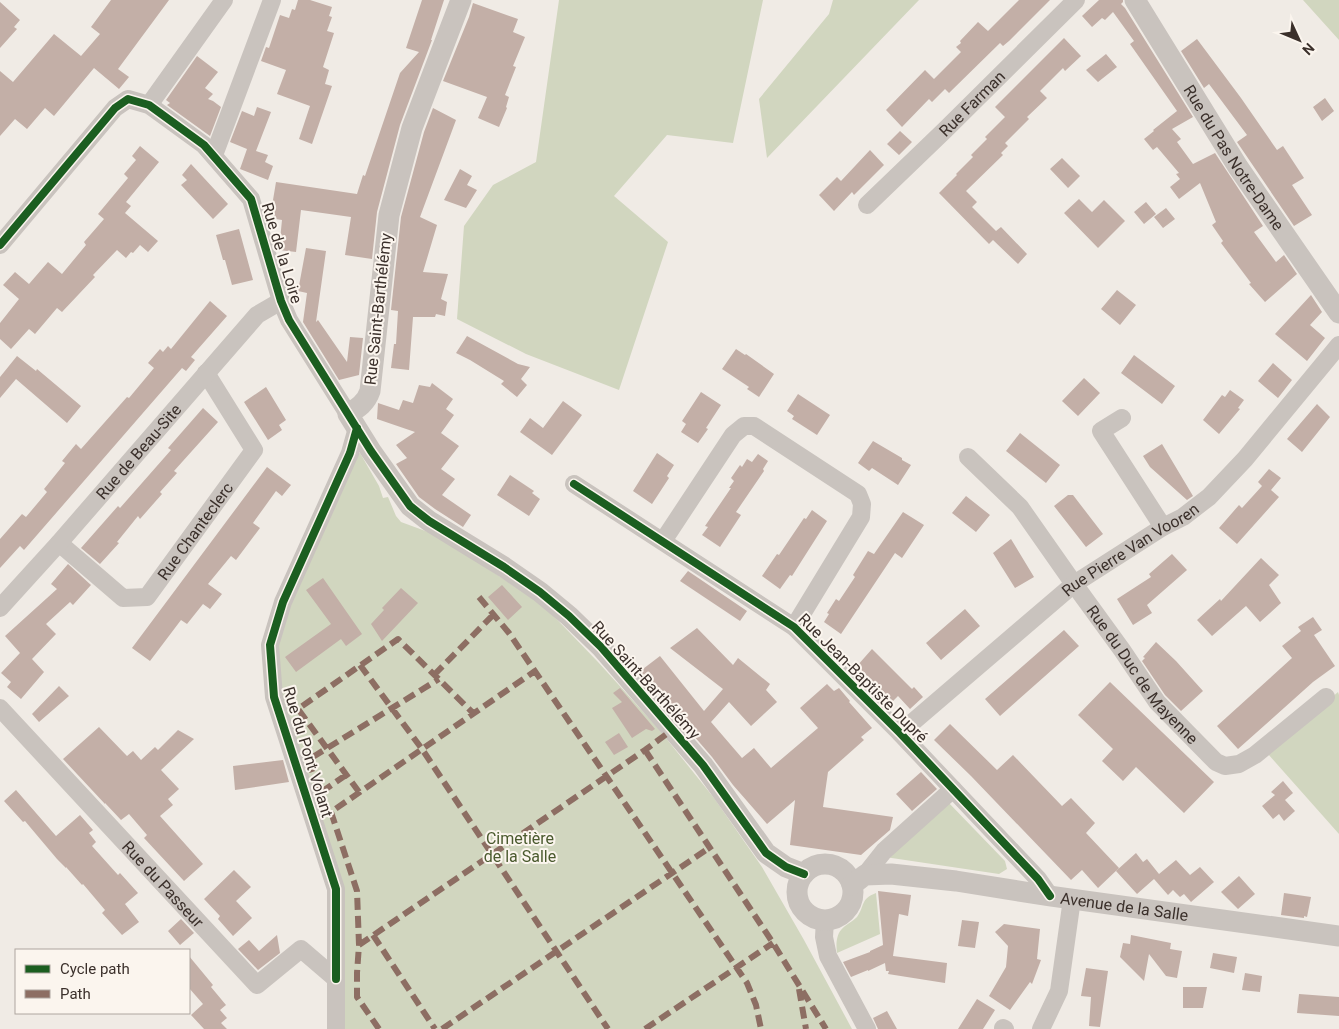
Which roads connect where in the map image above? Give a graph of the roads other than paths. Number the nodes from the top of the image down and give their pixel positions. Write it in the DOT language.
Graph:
graph roads {
  1 [pos="224,0"];
  2 [pos="272,0"];
  3 [pos="461,0"];
  4 [pos="1076,0"];
  5 [pos="1135,0"];
  6 [pos="149,105"];
  7 [pos="214,155"];
  8 [pos="867,205"];
  9 [pos="0,245"];
  10 [pos="281,301"];
  11 [pos="1339,313"];
  12 [pos="1339,345"];
  13 [pos="206,373"];
  14 [pos="1122,418"];
  15 [pos="353,421"];
  16 [pos="968,457"];
  17 [pos="574,484"];
  18 [pos="1163,527"];
  19 [pos="663,541"];
  20 [pos="59,543"];
  21 [pos="1074,584"];
  22 [pos="0,608"];
  23 [pos="794,627"];
  24 [pos="1326,697"];
  25 [pos="0,708"];
  26 [pos="900,733"];
  27 [pos="953,789"];
  28 [pos="804,874"];
  29 [pos="859,880"];
  30 [pos="1050,896"];
  31 [pos="1072,899"];
  32 [pos="824,920"];
  33 [pos="1339,936"];
  34 [pos="336,979"];
  35 [pos="336,1029"];
  36 [pos="867,1029"];
  37 [pos="1041,1029"];
  1 -- 6 [label="street"];
  2 -- 7 [label="street"];
  3 -- 15 [label="street, Rue Saint-Barthélémy"];
  4 -- 8 [label="street, Rue Farman"];
  5 -- 11 [label="street, Rue du Pas Notre-Dame"];
  6 -- 7 [label="street, Rue de la Loire"];
  6 -- 9 [label="street, Rue de la Loire"];
  7 -- 10 [label="street, Rue de la Loire"];
  10 -- 13 [label="street, Rue de Beau-Site"];
  10 -- 15 [label="street, Rue de la Loire"];
  12 -- 18 [label="street, Rue Pierre Van Vooren"];
  13 -- 20 [label="street, Rue de Beau-Site"];
  13 -- 20 [label="street, Rue Chanteclerc"];
  14 -- 18 [label="street"];
  15 -- 28 [label="street, Rue Saint-Barthélémy"];
  15 -- 34 [label="street, Rue du Pont Volant"];
  16 -- 21 [label="street, Rue du Duc de Mayenne"];
  17 -- 19 [label="street, Rue Jean-Baptiste Dupré"];
  18 -- 21 [label="street, Rue Pierre Van Vooren"];
  19 -- 23 [label="street, Rue Jean-Baptiste Dupré"];
  19 -- 23 [label="street"];
  20 -- 22 [label="street, Rue de Beau-Site"];
  21 -- 24 [label="street, Rue du Duc de Mayenne"];
  21 -- 26 [label="street, Rue Pierre Van Vooren"];
  23 -- 26 [label="street, Rue Jean-Baptiste Dupré"];
  25 -- 34 [label="street, Rue du Passeur"];
  26 -- 27 [label="street, Rue Jean-Baptiste Dupré"];
  27 -- 29 [label="street"];
  27 -- 30 [label="street, Rue Jean-Baptiste Dupré"];
  28 -- 29 [label="street"];
  28 -- 32 [label="street"];
  29 -- 30 [label="street, Avenue de la Salle"];
  29 -- 32 [label="street"];
  30 -- 31 [label="street, Avenue de la Salle"];
  31 -- 33 [label="street, Avenue de la Salle"];
  31 -- 37 [label="street"];
  32 -- 36 [label="street"];
  34 -- 35 [label="street, Rue du Pont Volant"];
}
